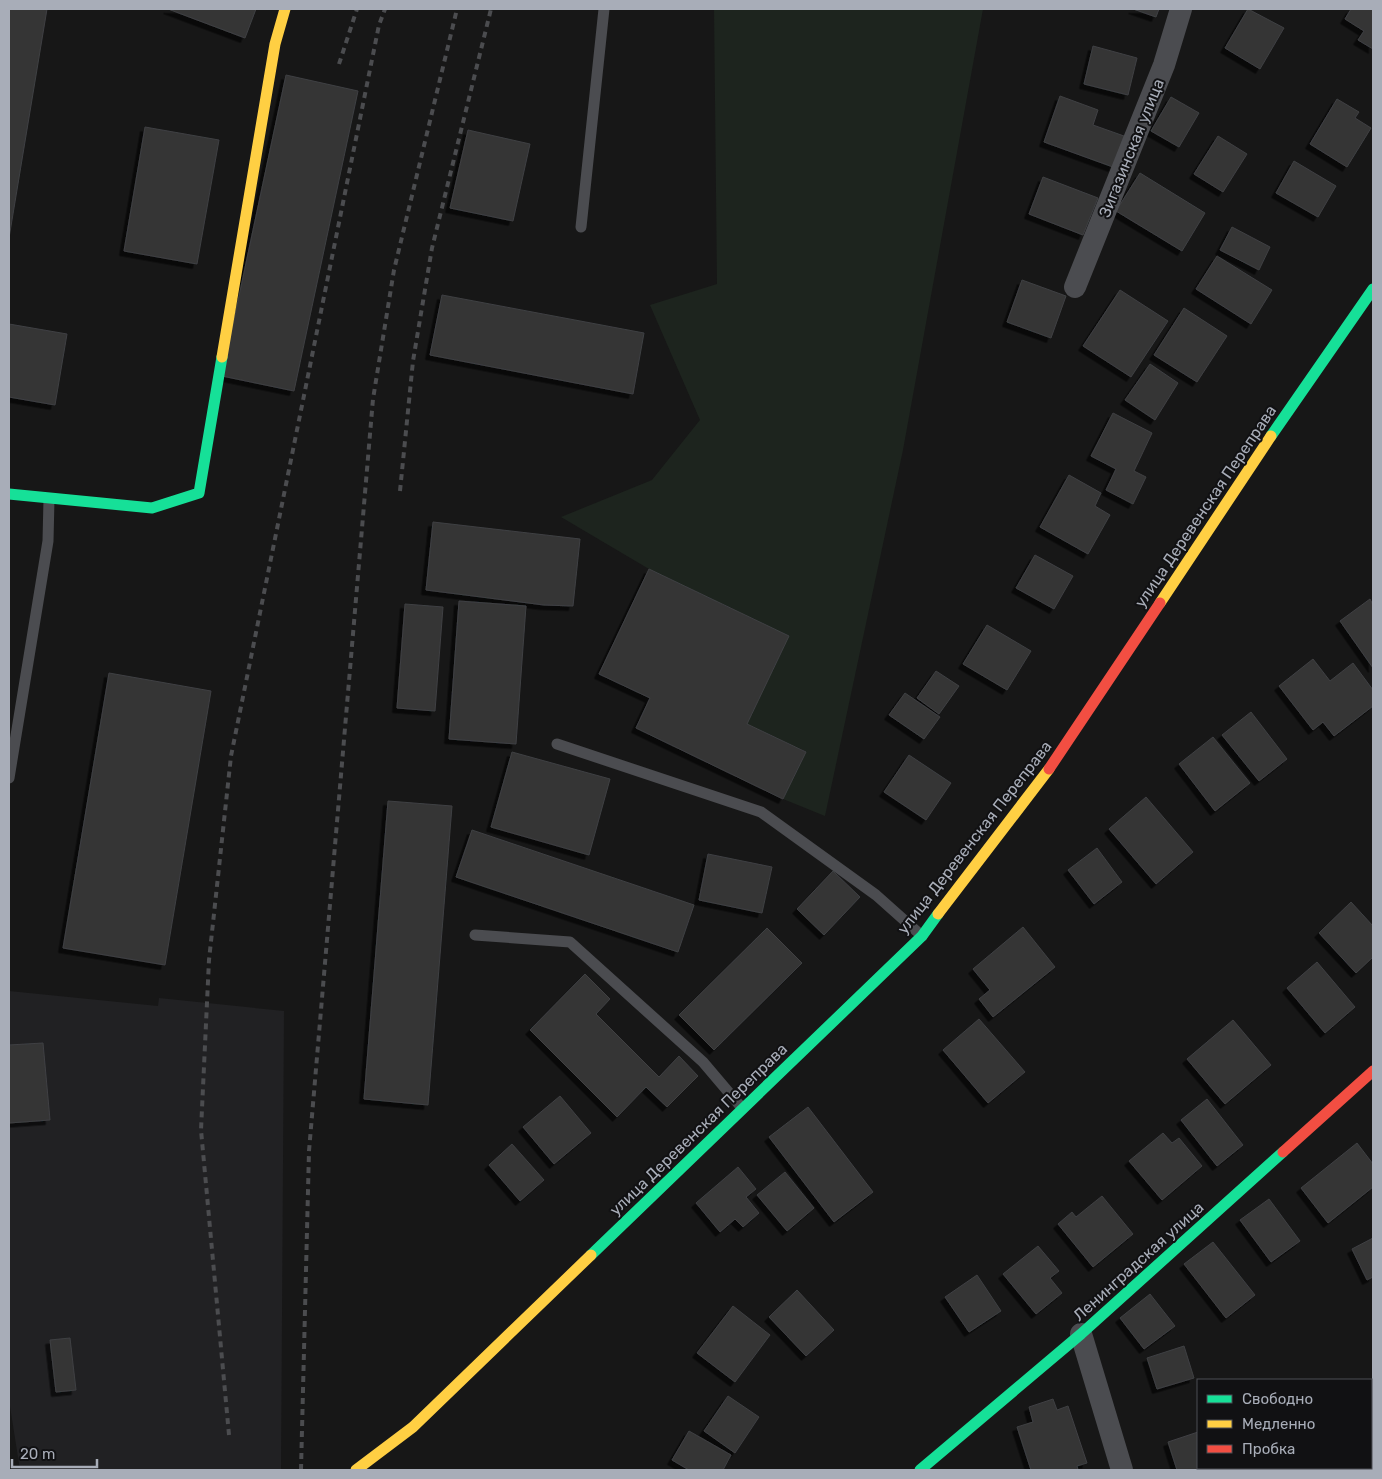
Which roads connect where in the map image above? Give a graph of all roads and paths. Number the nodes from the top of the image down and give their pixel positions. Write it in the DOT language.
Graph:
graph roads {
  1 [pos="285,9"];
  2 [pos="604,9"];
  3 [pos="1181,9"];
  4 [pos="581,227"];
  5 [pos="1075,286"];
  6 [pos="1373,289"];
  7 [pos="9,494"];
  8 [pos="49,499"];
  9 [pos="557,744"];
  10 [pos="9,778"];
  11 [pos="474,935"];
  12 [pos="922,936"];
  13 [pos="1370,1082"];
  14 [pos="742,1108"];
  15 [pos="1080,1334"];
  16 [pos="356,1470"];
  17 [pos="920,1470"];
  18 [pos="1122,1470"];
  1 -- 8 [label="street"];
  2 -- 4 [label="lane"];
  3 -- 5 [label="street, Зигазинская улица"];
  6 -- 12 [label="street, улица Деревенская Переправа"];
  7 -- 8 [label="street"];
  8 -- 10 [label="lane"];
  9 -- 12 [label="lane"];
  11 -- 14 [label="lane"];
  12 -- 14 [label="street, улица Деревенская Переправа"];
  13 -- 15 [label="street, Ленинградская улица"];
  14 -- 16 [label="street, улица Деревенская Переправа"];
  15 -- 17 [label="street, Ленинградская улица"];
  15 -- 18 [label="street"];
}
